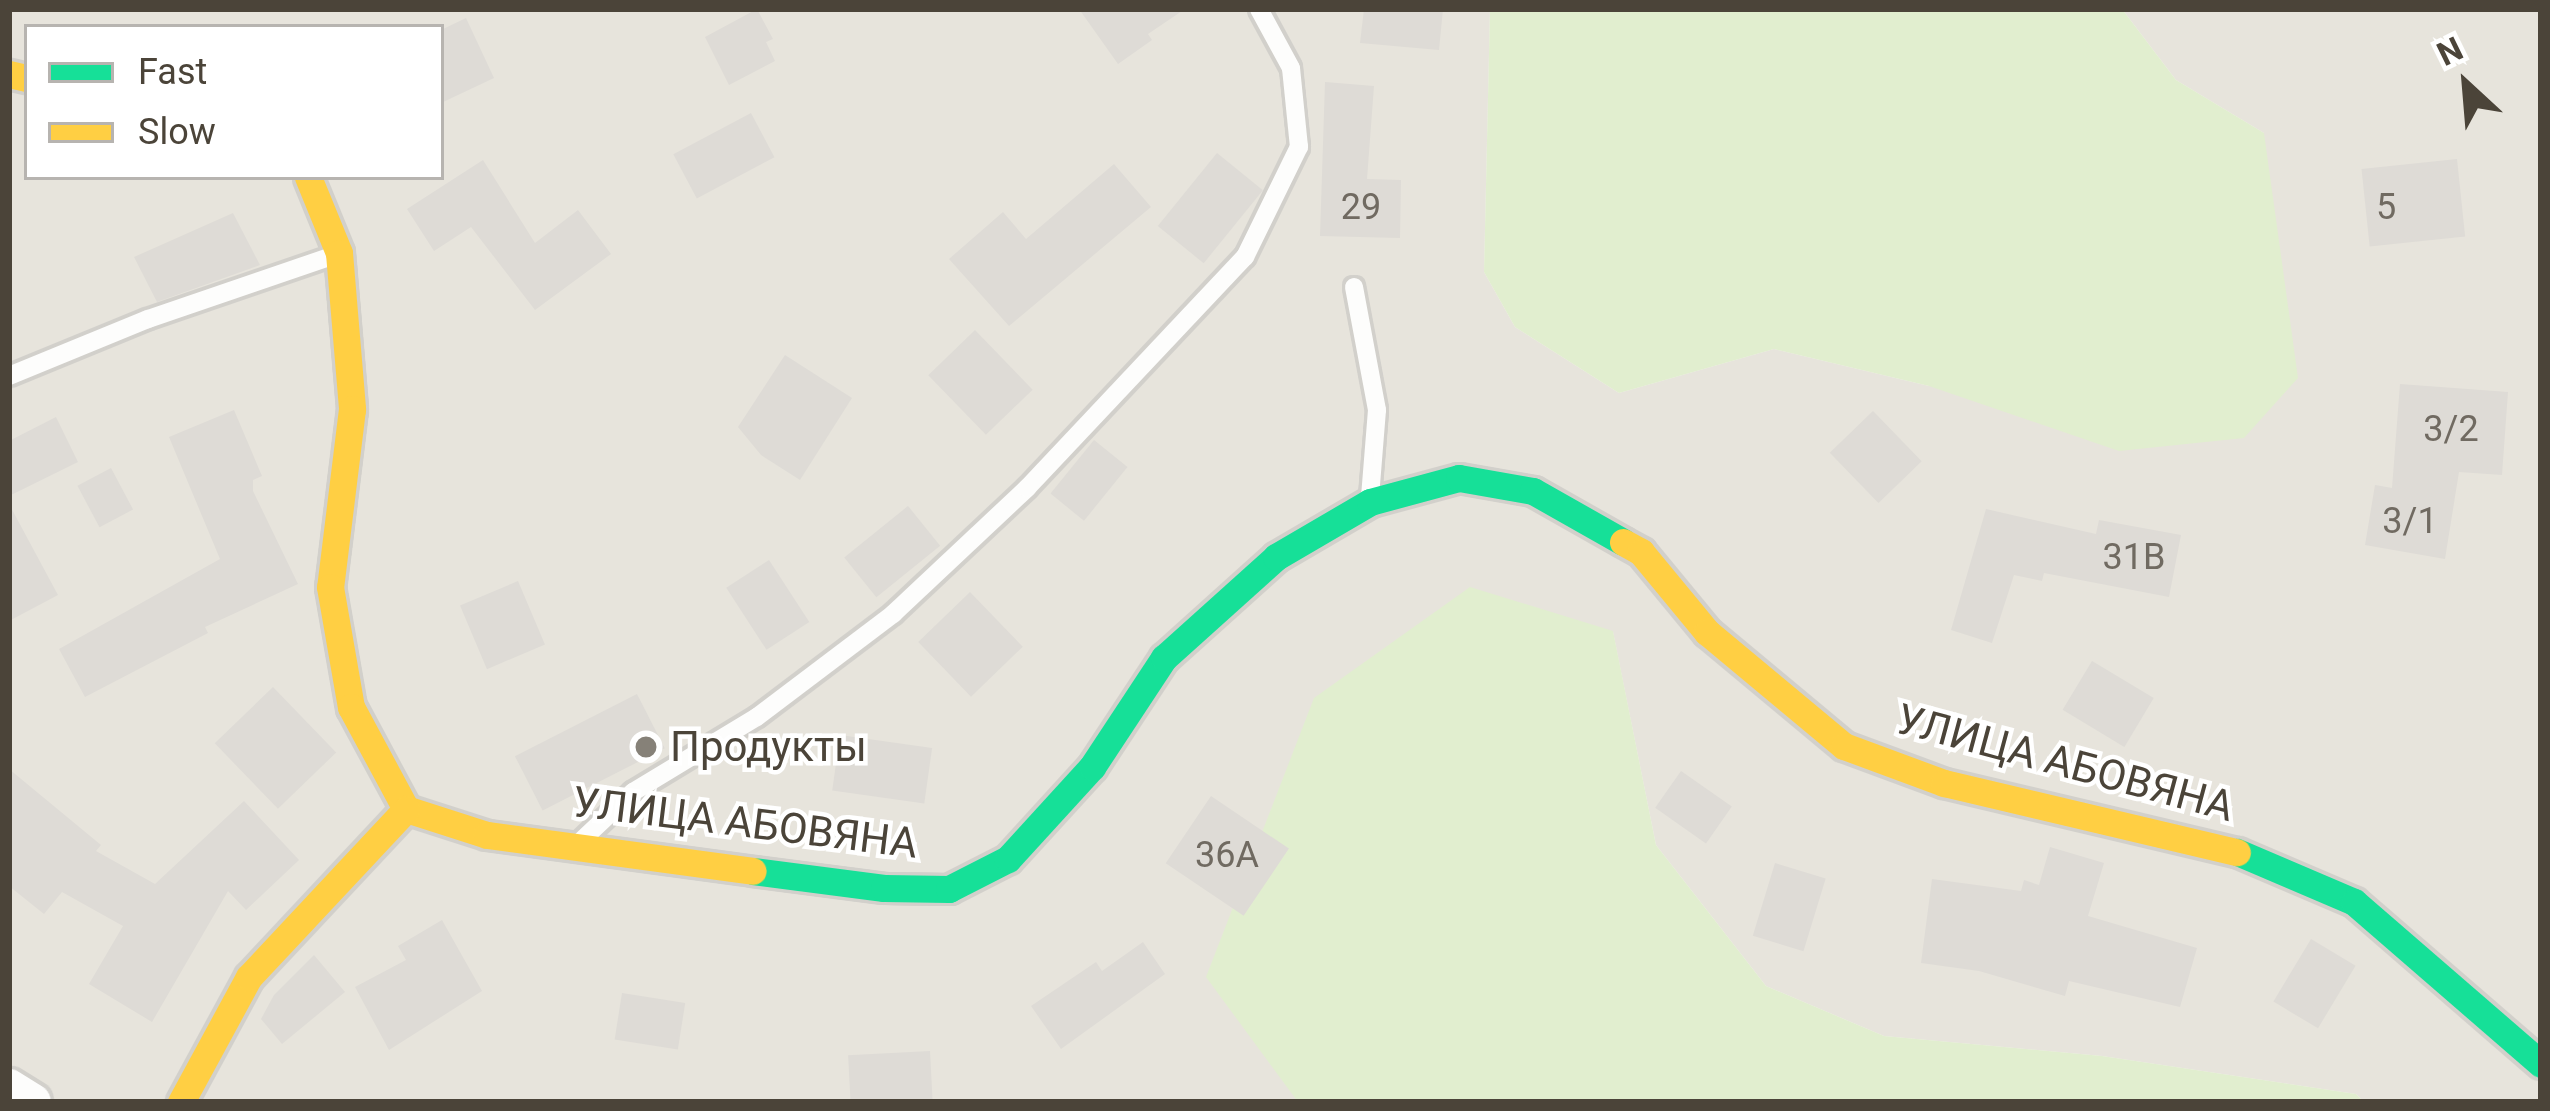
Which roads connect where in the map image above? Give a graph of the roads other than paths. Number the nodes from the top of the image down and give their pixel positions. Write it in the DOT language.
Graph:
graph roads {
  1 [pos="1259,9"];
  2 [pos="309,180"];
  3 [pos="339,253"];
  4 [pos="1354,287"];
  5 [pos="9,376"];
  6 [pos="1370,502"];
  7 [pos="406,809"];
  8 [pos="578,843"];
  9 [pos="2541,1064"];
  10 [pos="9,1087"];
  11 [pos="33,1102"];
  12 [pos="181,1102"];
  1 -- 8 [label="lane"];
  2 -- 3 [label="street"];
  3 -- 5 [label="lane"];
  3 -- 7 [label="street"];
  4 -- 6 [label="lane"];
  6 -- 8 [label="street, УЛИЦА АБОВЯНА"];
  6 -- 9 [label="street, УЛИЦА АБОВЯНА"];
  7 -- 8 [label="street, УЛИЦА АБОВЯНА"];
  7 -- 12 [label="street"];
  10 -- 11 [label="street"];
}
